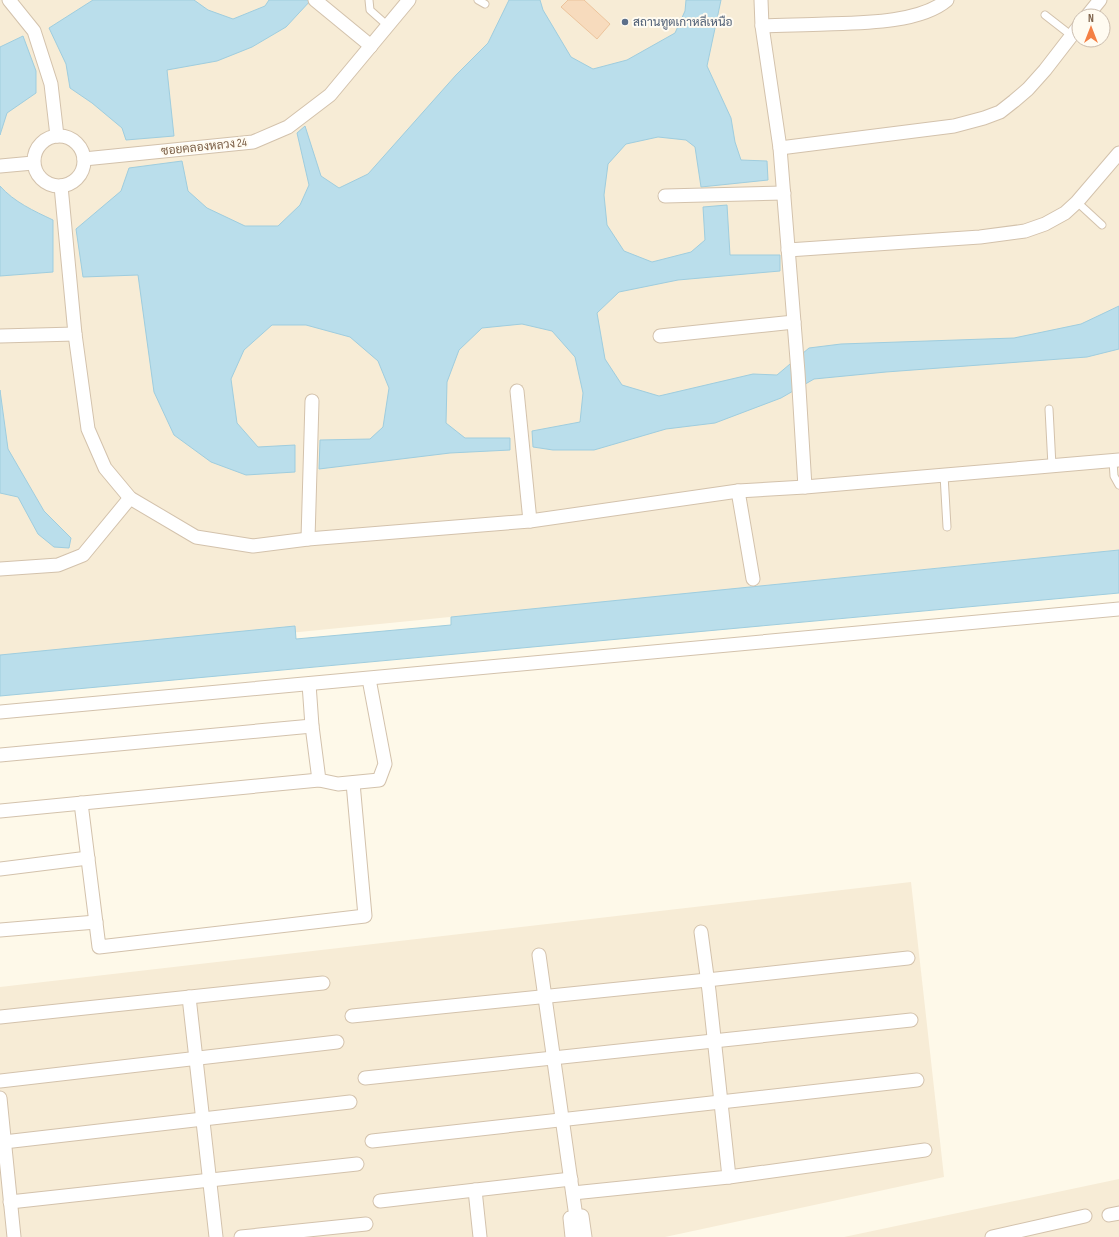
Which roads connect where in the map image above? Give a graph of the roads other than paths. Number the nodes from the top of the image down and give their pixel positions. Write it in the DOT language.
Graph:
graph roads {
  1 [pos="9,0"];
  2 [pos="314,0"];
  3 [pos="369,0"];
  4 [pos="410,0"];
  5 [pos="761,0"];
  6 [pos="947,0"];
  7 [pos="1100,0"];
  8 [pos="1094,8"];
  9 [pos="1045,15"];
  10 [pos="388,26"];
  11 [pos="762,26"];
  12 [pos="1071,29"];
  13 [pos="1071,36"];
  14 [pos="371,46"];
  15 [pos="57,136"];
  16 [pos="780,148"];
  17 [pos="1119,153"];
  18 [pos="84,159"];
  19 [pos="33,163"];
  20 [pos="0,166"];
  21 [pos="61,186"];
  22 [pos="784,193"];
  23 [pos="665,196"];
  24 [pos="1078,202"];
  25 [pos="1102,225"];
  26 [pos="788,250"];
  27 [pos="794,322"];
  28 [pos="75,334"];
  29 [pos="0,336"];
  30 [pos="660,336"];
  31 [pos="517,391"];
  32 [pos="312,401"];
  33 [pos="1049,409"];
  34 [pos="1116,460"];
  35 [pos="1052,466"];
  36 [pos="944,475"];
  37 [pos="1119,485"];
  38 [pos="806,488"];
  39 [pos="738,492"];
  40 [pos="130,498"];
  41 [pos="530,521"];
  42 [pos="947,526"];
  43 [pos="308,539"];
  44 [pos="0,568"];
  45 [pos="753,579"];
  46 [pos="1119,609"];
  47 [pos="369,678"];
  48 [pos="309,684"];
  49 [pos="0,712"];
  50 [pos="312,726"];
  51 [pos="0,755"];
  52 [pos="319,780"];
  53 [pos="353,783"];
  54 [pos="81,803"];
  55 [pos="0,811"];
  56 [pos="88,858"];
  57 [pos="0,869"];
  58 [pos="96,922"];
  59 [pos="0,930"];
  60 [pos="701,932"];
  61 [pos="539,955"];
  62 [pos="908,958"];
  63 [pos="707,980"];
  64 [pos="323,983"];
  65 [pos="545,996"];
  66 [pos="189,997"];
  67 [pos="352,1016"];
  68 [pos="0,1017"];
  69 [pos="911,1020"];
  70 [pos="714,1041"];
  71 [pos="338,1042"];
  72 [pos="196,1058"];
  73 [pos="554,1058"];
  74 [pos="365,1078"];
  75 [pos="917,1080"];
  76 [pos="0,1081"];
  77 [pos="0,1098"];
  78 [pos="720,1101"];
  79 [pos="350,1102"];
  80 [pos="203,1119"];
  81 [pos="562,1120"];
  82 [pos="372,1141"];
  83 [pos="4,1142"];
  84 [pos="925,1150"];
  85 [pos="357,1164"];
  86 [pos="729,1177"];
  87 [pos="571,1179"];
  88 [pos="210,1180"];
  89 [pos="475,1190"];
  90 [pos="573,1193"];
  91 [pos="380,1201"];
  92 [pos="10,1202"];
  93 [pos="1085,1216"];
  94 [pos="576,1217"];
  95 [pos="366,1224"];
  96 [pos="14,1237"];
  97 [pos="216,1237"];
  98 [pos="241,1237"];
  99 [pos="480,1237"];
  100 [pos="572,1237"];
  101 [pos="585,1237"];
  102 [pos="992,1237"];
  1 -- 15 [label="street"];
  2 -- 14 [label="street"];
  3 -- 10 [label="lane"];
  4 -- 10 [label="street, ซอยคลองหลวง 24"];
  5 -- 11 [label="street"];
  6 -- 11 [label="street"];
  7 -- 8 [label="street"];
  9 -- 12 [label="lane"];
  10 -- 14 [label="street, ซอยคลองหลวง 24"];
  11 -- 16 [label="street"];
  13 -- 16 [label="street"];
  14 -- 18 [label="street, ซอยคลองหลวง 24"];
  15 -- 18 [label="street"];
  15 -- 19 [label="street"];
  16 -- 22 [label="street"];
  17 -- 24 [label="street"];
  18 -- 21 [label="street"];
  19 -- 20 [label="street"];
  19 -- 21 [label="street"];
  21 -- 28 [label="street"];
  22 -- 23 [label="street"];
  22 -- 26 [label="street"];
  24 -- 25 [label="lane"];
  24 -- 26 [label="street"];
  26 -- 27 [label="street"];
  27 -- 30 [label="street"];
  27 -- 38 [label="street"];
  28 -- 29 [label="street"];
  28 -- 40 [label="street"];
  31 -- 41 [label="street"];
  32 -- 43 [label="street"];
  33 -- 35 [label="lane"];
  34 -- 35 [label="street"];
  34 -- 37 [label="lane"];
  35 -- 36 [label="street"];
  36 -- 38 [label="street"];
  36 -- 42 [label="lane"];
  38 -- 39 [label="street"];
  39 -- 41 [label="street"];
  39 -- 45 [label="street"];
  40 -- 43 [label="street"];
  40 -- 44 [label="street"];
  41 -- 43 [label="street"];
  46 -- 47 [label="street"];
  47 -- 48 [label="street"];
  47 -- 53 [label="street"];
  48 -- 49 [label="street"];
  48 -- 50 [label="street"];
  50 -- 51 [label="street"];
  50 -- 52 [label="street"];
  52 -- 53 [label="street"];
  52 -- 54 [label="street"];
  53 -- 58 [label="street"];
  54 -- 55 [label="street"];
  54 -- 56 [label="street"];
  56 -- 57 [label="street"];
  56 -- 58 [label="street"];
  58 -- 59 [label="street"];
  60 -- 63 [label="street"];
  61 -- 65 [label="street"];
  62 -- 63 [label="street"];
  63 -- 65 [label="street"];
  63 -- 70 [label="street"];
  64 -- 66 [label="street"];
  65 -- 67 [label="street"];
  65 -- 73 [label="street"];
  66 -- 68 [label="street"];
  66 -- 72 [label="street"];
  69 -- 70 [label="street"];
  70 -- 73 [label="street"];
  70 -- 78 [label="street"];
  71 -- 72 [label="street"];
  72 -- 76 [label="street"];
  72 -- 80 [label="street"];
  73 -- 74 [label="street"];
  73 -- 81 [label="street"];
  75 -- 78 [label="street"];
  77 -- 83 [label="street"];
  78 -- 81 [label="street"];
  78 -- 86 [label="street"];
  79 -- 80 [label="street"];
  80 -- 83 [label="street"];
  80 -- 88 [label="street"];
  81 -- 82 [label="street"];
  81 -- 87 [label="street"];
  83 -- 92 [label="street"];
  84 -- 86 [label="street"];
  85 -- 88 [label="street"];
  86 -- 90 [label="street"];
  87 -- 89 [label="street"];
  87 -- 90 [label="street"];
  88 -- 92 [label="street"];
  88 -- 97 [label="street"];
  89 -- 91 [label="street"];
  89 -- 99 [label="street"];
  90 -- 94 [label="street"];
  92 -- 96 [label="street"];
  93 -- 102 [label="street"];
  94 -- 100 [label="street"];
  94 -- 101 [label="street"];
  95 -- 98 [label="street"];
}
